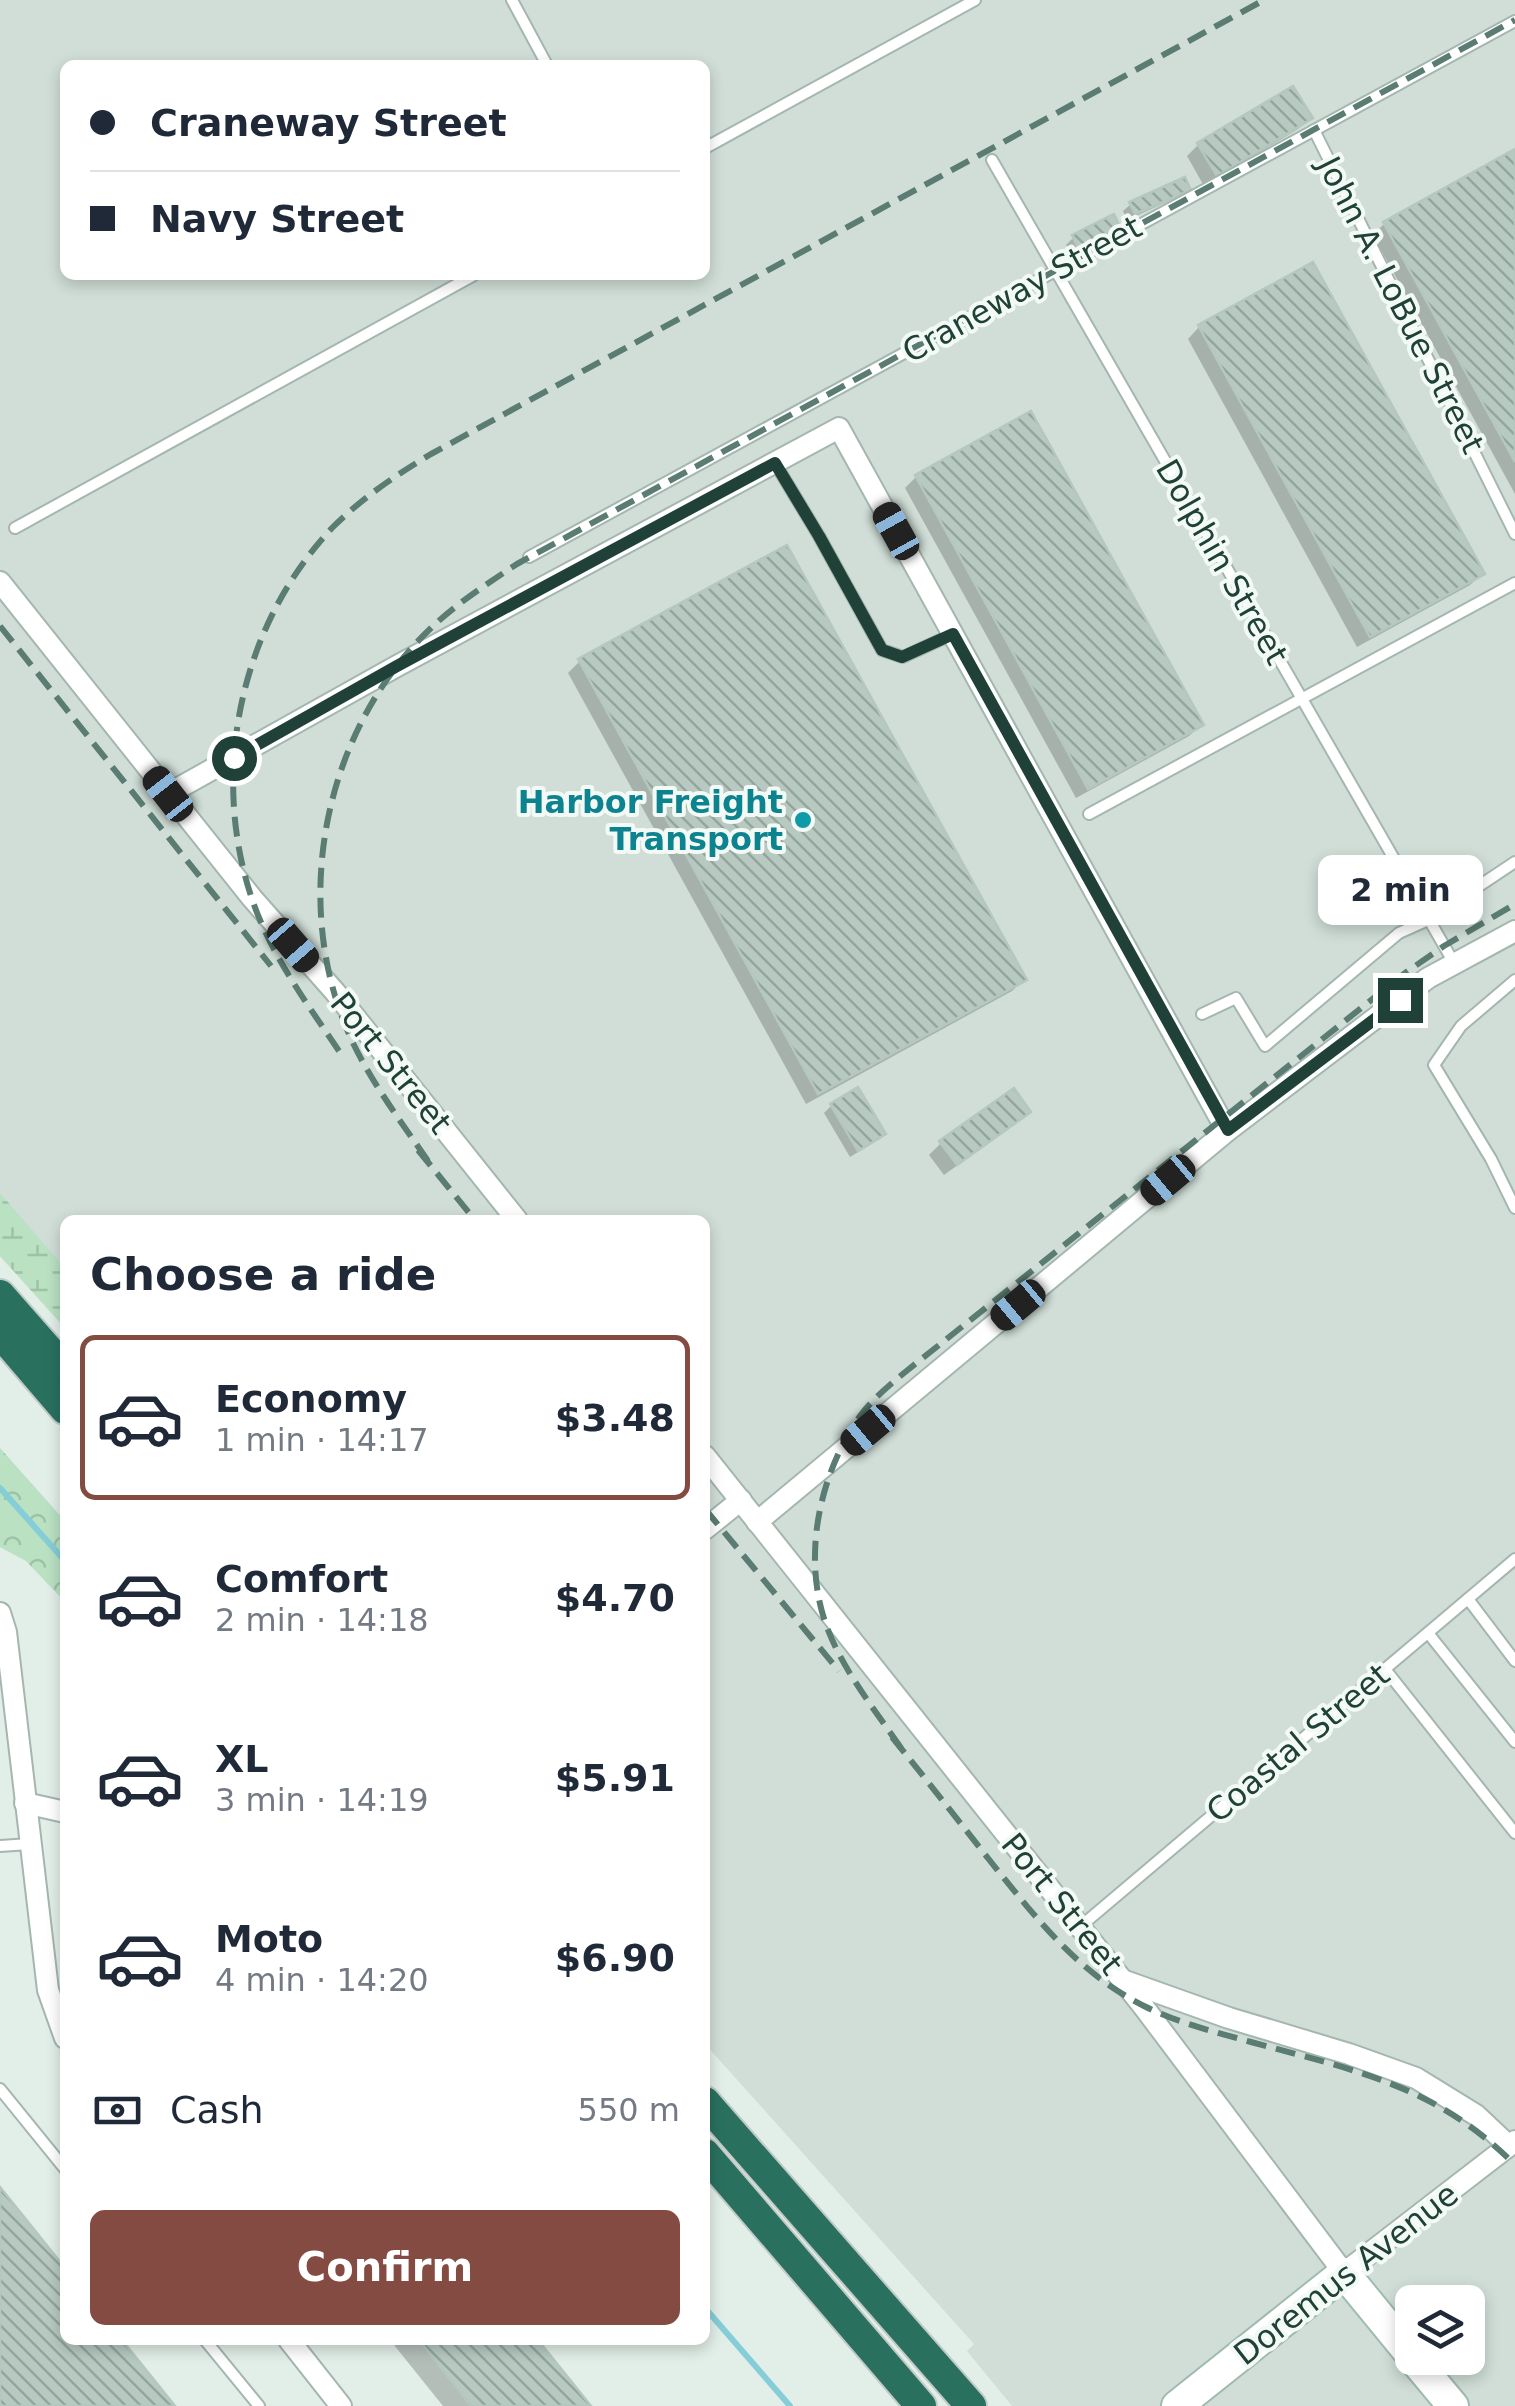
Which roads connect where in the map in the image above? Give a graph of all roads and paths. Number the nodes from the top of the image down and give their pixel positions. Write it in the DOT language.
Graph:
graph roads {
  1 [pos="512,0"];
  2 [pos="974,0"];
  3 [pos="1515,21"];
  4 [pos="545,60"];
  5 [pos="1314,130"];
  6 [pos="710,145"];
  7 [pos="992,160"];
  8 [pos="1054,271"];
  9 [pos="465,280"];
  10 [pos="775,463"];
  11 [pos="15,528"];
  12 [pos="1515,534"];
  13 [pos="529,558"];
  14 [pos="0,582"];
  15 [pos="1515,583"];
  16 [pos="953,634"];
  17 [pos="1300,699"];
  18 [pos="168,794"];
  19 [pos="1089,814"];
  20 [pos="1515,862"];
  21 [pos="1428,920"];
  22 [pos="1515,931"];
  23 [pos="1454,964"];
  24 [pos="1515,980"];
  25 [pos="1202,1014"];
  26 [pos="1228,1130"];
  27 [pos="1515,1208"];
  28 [pos="513,1215"];
  29 [pos="0,1295"];
  30 [pos="0,1334"];
  31 [pos="60,1363"];
  32 [pos="60,1403"];
  33 [pos="710,1462"];
  34 [pos="741,1500"];
  35 [pos="757,1522"];
  36 [pos="710,1526"];
  37 [pos="1511,1562"];
  38 [pos="1515,1576"];
  39 [pos="1468,1599"];
  40 [pos="0,1613"];
  41 [pos="1428,1633"];
  42 [pos="1515,1661"];
  43 [pos="1385,1669"];
  44 [pos="1515,1742"];
  45 [pos="25,1803"];
  46 [pos="60,1811"];
  47 [pos="1515,1833"];
  48 [pos="30,1844"];
  49 [pos="0,1846"];
  50 [pos="1080,1927"];
  51 [pos="1123,1980"];
  52 [pos="60,2024"];
  53 [pos="0,2089"];
  54 [pos="710,2108"];
  55 [pos="1512,2144"];
  56 [pos="710,2160"];
  57 [pos="60,2163"];
  58 [pos="1344,2272"];
  59 [pos="1395,2335"];
  60 [pos="209,2345"];
  61 [pos="292,2345"];
  62 [pos="1428,2375"];
  63 [pos="259,2406"];
  64 [pos="341,2406"];
  65 [pos="921,2406"];
  66 [pos="970,2406"];
  67 [pos="1177,2406"];
  68 [pos="1453,2406"];
  1 -- 4 [label="lane"];
  2 -- 6 [label="lane"];
  3 -- 5 [label="lane, Craneway Street"];
  5 -- 8 [label="lane, Craneway Street"];
  5 -- 12 [label="lane, John A. LoBue Street"];
  7 -- 8 [label="lane, Dolphin Street"];
  8 -- 13 [label="lane, Craneway Street"];
  8 -- 17 [label="lane, Dolphin Street"];
  9 -- 11 [label="lane"];
  10 -- 16 [label="lane"];
  10 -- 16 [label="street"];
  10 -- 18 [label="street"];
  14 -- 18 [label="street, Port Street"];
  15 -- 17 [label="lane"];
  16 -- 26 [label="street"];
  17 -- 19 [label="lane"];
  17 -- 21 [label="lane, Dolphin Street"];
  18 -- 28 [label="street, Port Street"];
  20 -- 21 [label="lane"];
  21 -- 23 [label="lane, Dolphin Street"];
  21 -- 25 [label="lane"];
  22 -- 23 [label="street"];
  23 -- 26 [label="street"];
  24 -- 27 [label="lane"];
  26 -- 35 [label="street"];
  29 -- 31 [label="highway"];
  30 -- 32 [label="highway"];
  33 -- 34 [label="street, Port Street"];
  34 -- 35 [label="street, Port Street"];
  34 -- 36 [label="street"];
  35 -- 50 [label="street, Port Street"];
  37 -- 38 [label="lane"];
  37 -- 39 [label="lane, Coastal Street"];
  39 -- 41 [label="lane, Coastal Street"];
  39 -- 42 [label="lane"];
  40 -- 45 [label="street"];
  41 -- 43 [label="lane, Coastal Street"];
  41 -- 44 [label="lane"];
  43 -- 47 [label="lane"];
  43 -- 50 [label="lane, Coastal Street"];
  45 -- 46 [label="street"];
  45 -- 48 [label="street"];
  48 -- 49 [label="lane"];
  48 -- 52 [label="street"];
  50 -- 51 [label="street, Port Street"];
  51 -- 55 [label="street"];
  51 -- 58 [label="street, Port Street"];
  53 -- 57 [label="lane"];
  54 -- 66 [label="highway"];
  55 -- 58 [label="street, Doremus Avenue"];
  56 -- 65 [label="highway"];
  58 -- 59 [label="main road, Port Street"];
  58 -- 67 [label="main road, Doremus Avenue"];
  60 -- 63 [label="lane"];
  61 -- 64 [label="street"];
  62 -- 68 [label="main road, Port Street"];
}
